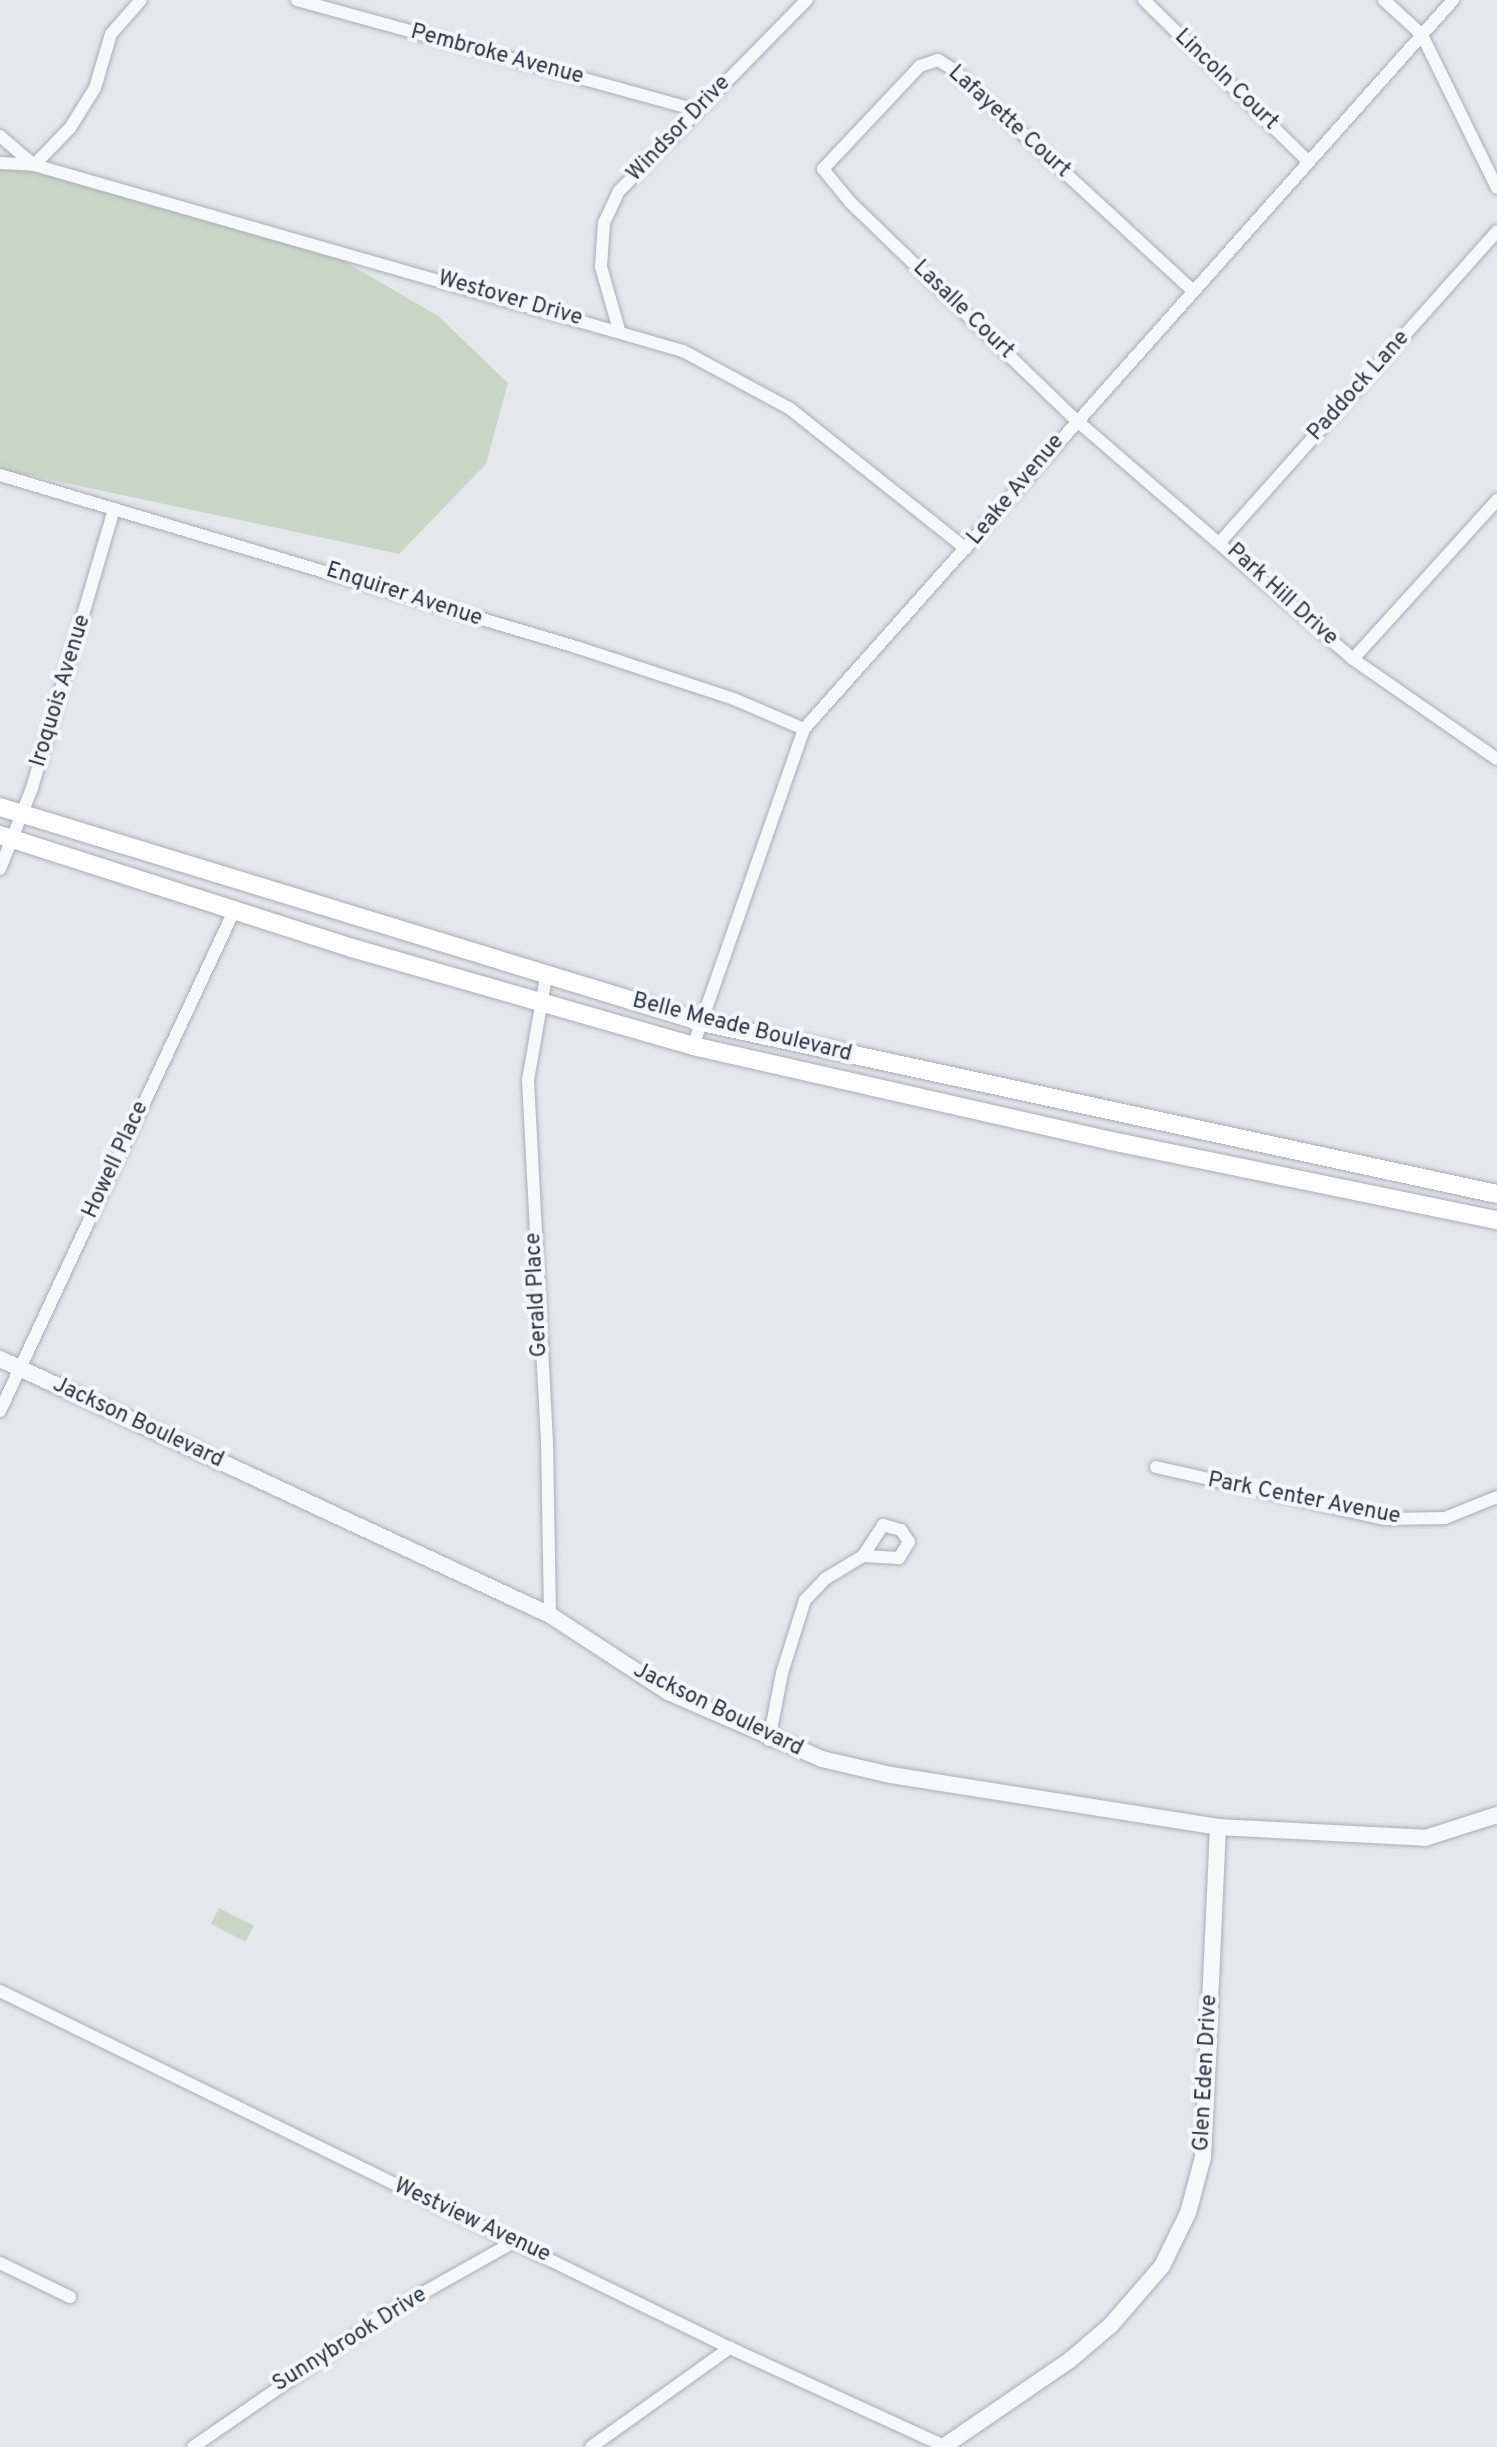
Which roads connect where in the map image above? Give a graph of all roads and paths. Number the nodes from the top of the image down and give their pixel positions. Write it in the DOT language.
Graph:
graph roads {
  1 [pos="141,0"];
  2 [pos="297,0"];
  3 [pos="807,0"];
  4 [pos="1144,0"];
  5 [pos="1384,0"];
  6 [pos="1453,0"];
  7 [pos="1422,35"];
  8 [pos="697,110"];
  9 [pos="0,136"];
  10 [pos="1308,161"];
  11 [pos="0,163"];
  12 [pos="34,165"];
  13 [pos="1497,188"];
  14 [pos="850,202"];
  15 [pos="1497,231"];
  16 [pos="1192,290"];
  17 [pos="619,330"];
  18 [pos="1076,420"];
  19 [pos="0,475"];
  20 [pos="1497,500"];
  21 [pos="114,509"];
  22 [pos="1221,541"];
  23 [pos="966,549"];
  24 [pos="1353,659"];
  25 [pos="804,729"];
  26 [pos="1497,759"];
  27 [pos="0,807"];
  28 [pos="23,814"];
  29 [pos="7,838"];
  30 [pos="0,869"];
  31 [pos="242,883"];
  32 [pos="234,911"];
  33 [pos="546,977"];
  34 [pos="540,1004"];
  35 [pos="702,1022"];
  36 [pos="693,1046"];
  37 [pos="956,1079"];
  38 [pos="1033,1096"];
  39 [pos="952,1105"];
  40 [pos="1026,1122"];
  41 [pos="1497,1194"];
  42 [pos="1497,1220"];
  43 [pos="0,1359"];
  44 [pos="20,1369"];
  45 [pos="0,1411"];
  46 [pos="1156,1467"];
  47 [pos="1497,1497"];
  48 [pos="863,1556"];
  49 [pos="550,1615"];
  50 [pos="769,1740"];
  51 [pos="1497,1815"];
  52 [pos="1218,1827"];
  53 [pos="0,1991"];
  54 [pos="512,2243"];
  55 [pos="0,2263"];
  56 [pos="70,2297"];
  57 [pos="730,2348"];
  58 [pos="193,2447"];
  59 [pos="591,2447"];
  60 [pos="944,2447"];
  1 -- 12 [label="street"];
  2 -- 8 [label="street, Pembroke Avenue"];
  3 -- 8 [label="street, Windsor Drive"];
  4 -- 10 [label="street, Lincoln Court"];
  5 -- 7 [label="street"];
  6 -- 7 [label="street, Leake Avenue"];
  7 -- 10 [label="street, Leake Avenue"];
  7 -- 13 [label="street"];
  8 -- 17 [label="street, Windsor Drive"];
  9 -- 12 [label="street"];
  10 -- 16 [label="street, Leake Avenue"];
  11 -- 12 [label="street, Westover Drive"];
  12 -- 17 [label="street, Westover Drive"];
  14 -- 16 [label="street, Lafayette Court"];
  14 -- 18 [label="street, Lasalle Court"];
  15 -- 22 [label="street, Paddock Lane"];
  16 -- 18 [label="street, Leake Avenue"];
  17 -- 23 [label="street, Westover Drive"];
  18 -- 22 [label="street, Park Hill Drive"];
  18 -- 23 [label="street, Leake Avenue"];
  19 -- 21 [label="street, Enquirer Avenue"];
  20 -- 24 [label="street"];
  21 -- 25 [label="street, Enquirer Avenue"];
  21 -- 28 [label="street, Iroquois Avenue"];
  22 -- 24 [label="street, Park Hill Drive"];
  23 -- 25 [label="street, Leake Avenue"];
  24 -- 26 [label="street, Park Hill Drive"];
  25 -- 35 [label="street, Leake Avenue"];
  27 -- 28 [label="main road, Belle Meade Boulevard"];
  28 -- 29 [label="street, Iroquois Avenue"];
  28 -- 31 [label="main road, Belle Meade Boulevard"];
  29 -- 30 [label="street, Iroquois Avenue"];
  29 -- 32 [label="main road, Belle Meade Boulevard"];
  31 -- 32 [label="main road"];
  31 -- 33 [label="main road, Belle Meade Boulevard"];
  32 -- 34 [label="main road, Belle Meade Boulevard"];
  32 -- 44 [label="street, Howell Place"];
  33 -- 34 [label="street, Gerald Place"];
  33 -- 35 [label="main road, Belle Meade Boulevard"];
  34 -- 36 [label="main road, Belle Meade Boulevard"];
  34 -- 49 [label="street, Gerald Place"];
  35 -- 36 [label="street, Leake Avenue"];
  35 -- 37 [label="main road, Belle Meade Boulevard"];
  36 -- 39 [label="main road, Belle Meade Boulevard"];
  37 -- 38 [label="main road, Belle Meade Boulevard"];
  37 -- 39 [label="main road"];
  38 -- 40 [label="main road"];
  38 -- 41 [label="main road, Belle Meade Boulevard"];
  39 -- 40 [label="main road, Belle Meade Boulevard"];
  40 -- 42 [label="main road, Belle Meade Boulevard"];
  43 -- 44 [label="street, Jackson Boulevard"];
  44 -- 45 [label="street, Howell Place"];
  44 -- 49 [label="street, Jackson Boulevard"];
  46 -- 47 [label="street, Park Center Avenue"];
  48 -- 50 [label="street"];
  49 -- 50 [label="street, Jackson Boulevard"];
  50 -- 52 [label="street, Jackson Boulevard"];
  51 -- 52 [label="street, Jackson Boulevard"];
  52 -- 60 [label="street, Glen Eden Drive"];
  53 -- 54 [label="street, Westview Avenue"];
  54 -- 57 [label="street, Westview Avenue"];
  54 -- 58 [label="street, Sunnybrook Drive"];
  55 -- 56 [label="street"];
  57 -- 59 [label="street"];
  57 -- 60 [label="street, Westview Avenue"];
}
